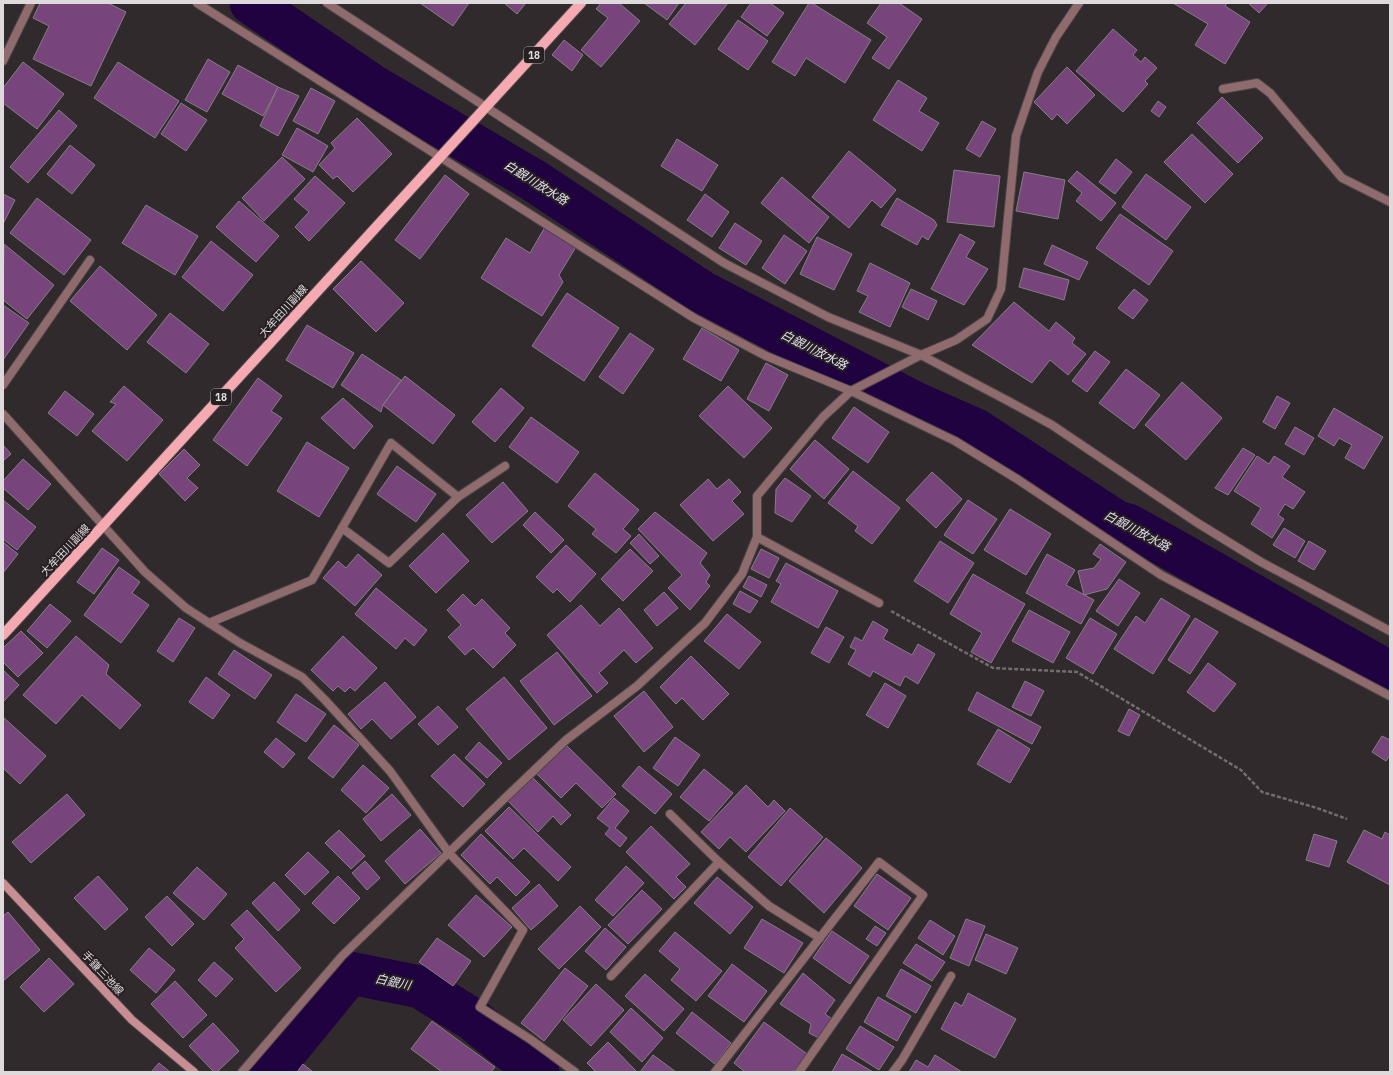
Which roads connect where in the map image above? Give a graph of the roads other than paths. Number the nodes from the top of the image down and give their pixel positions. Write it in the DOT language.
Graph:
graph roads {
  1 [pos="31,3"];
  2 [pos="197,3"];
  3 [pos="327,3"];
  4 [pos="581,3"];
  5 [pos="1079,3"];
  6 [pos="3,61"];
  7 [pos="1223,90"];
  8 [pos="483,110"];
  9 [pos="440,156"];
  10 [pos="1390,202"];
  11 [pos="90,260"];
  12 [pos="921,355"];
  13 [pos="3,385"];
  14 [pos="851,391"];
  15 [pos="3,414"];
  16 [pos="505,466"];
  17 [pos="458,496"];
  18 [pos="104,525"];
  19 [pos="342,528"];
  20 [pos="757,537"];
  21 [pos="879,604"];
  22 [pos="209,622"];
  23 [pos="1390,631"];
  24 [pos="3,635"];
  25 [pos="1390,696"];
  26 [pos="670,814"];
  27 [pos="449,853"];
  28 [pos="719,862"];
  29 [pos="3,883"];
  30 [pos="820,938"];
  31 [pos="611,976"];
  32 [pos="951,976"];
  33 [pos="194,1072"];
  34 [pos="242,1072"];
  35 [pos="575,1072"];
  36 [pos="715,1072"];
  37 [pos="799,1072"];
  38 [pos="894,1072"];
  1 -- 6 [label="street"];
  2 -- 9 [label="street"];
  3 -- 8 [label="street"];
  4 -- 8 [label="main road, 大牟田川副線 / 18"];
  5 -- 12 [label="street"];
  7 -- 10 [label="street"];
  8 -- 9 [label="main road, 大牟田川副線 / 18"];
  8 -- 12 [label="street"];
  9 -- 14 [label="street"];
  9 -- 18 [label="main road, 大牟田川副線 / 18"];
  11 -- 13 [label="street"];
  12 -- 14 [label="street"];
  12 -- 23 [label="street"];
  14 -- 20 [label="street"];
  14 -- 25 [label="street"];
  15 -- 18 [label="street"];
  16 -- 17 [label="street"];
  17 -- 19 [label="street"];
  17 -- 19 [label="street"];
  18 -- 22 [label="street"];
  18 -- 24 [label="main road, 大牟田川副線 / 18"];
  19 -- 22 [label="street"];
  20 -- 21 [label="street"];
  20 -- 27 [label="street"];
  22 -- 27 [label="street"];
  26 -- 28 [label="street"];
  27 -- 34 [label="street"];
  27 -- 35 [label="street"];
  28 -- 30 [label="street"];
  28 -- 31 [label="street"];
  29 -- 33 [label="main road, 手鎌三池線"];
  30 -- 36 [label="street"];
  30 -- 37 [label="street"];
  32 -- 38 [label="street"];
}
